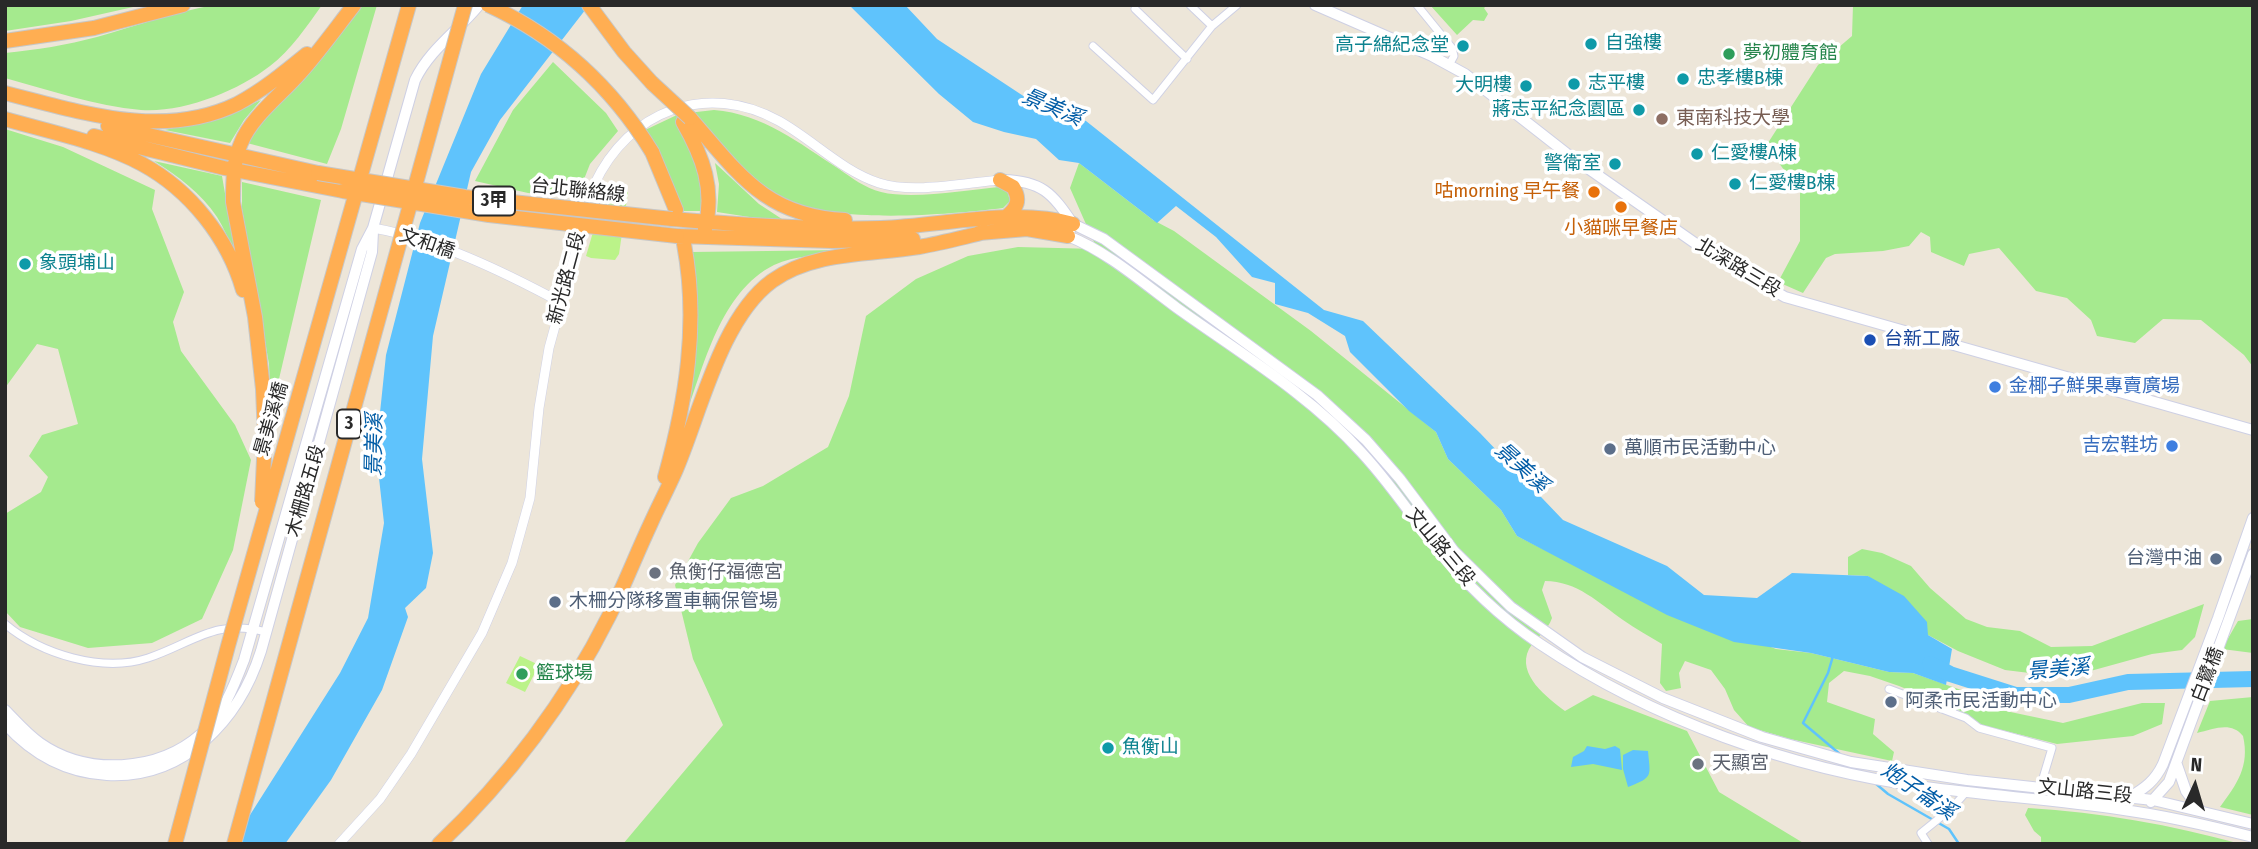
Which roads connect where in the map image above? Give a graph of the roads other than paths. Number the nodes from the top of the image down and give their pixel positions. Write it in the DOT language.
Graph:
graph roads {
  1 [pos="183,5"];
  2 [pos="409,5"];
  3 [pos="465,5"];
  4 [pos="479,5"];
  5 [pos="488,5"];
  6 [pos="589,5"];
  7 [pos="1190,5"];
  8 [pos="1237,5"];
  9 [pos="1315,5"];
  10 [pos="1417,5"];
  11 [pos="1135,9"];
  12 [pos="349,11"];
  13 [pos="1212,26"];
  14 [pos="5,41"];
  15 [pos="1093,46"];
  16 [pos="310,56"];
  17 [pos="1187,59"];
  18 [pos="1449,65"];
  19 [pos="5,94"];
  20 [pos="5,112"];
  21 [pos="5,119"];
  22 [pos="686,120"];
  23 [pos="236,163"];
  24 [pos="1000,180"];
  25 [pos="674,214"];
  26 [pos="1006,217"];
  27 [pos="707,222"];
  28 [pos="941,225"];
  29 [pos="379,229"];
  30 [pos="1070,230"];
  31 [pos="986,232"];
  32 [pos="703,237"];
  33 [pos="680,240"];
  34 [pos="560,302"];
  35 [pos="259,353"];
  36 [pos="2253,430"];
  37 [pos="2253,518"];
  38 [pos="650,525"];
  39 [pos="2253,554"];
  40 [pos="2224,618"];
  41 [pos="5,624"];
  42 [pos="253,629"];
  43 [pos="266,632"];
  44 [pos="228,646"];
  45 [pos="1889,689"];
  46 [pos="5,709"];
  47 [pos="1682,713"];
  48 [pos="5,724"];
  49 [pos="2181,732"];
  50 [pos="2176,763"];
  51 [pos="1967,786"];
  52 [pos="2040,788"];
  53 [pos="2130,797"];
  54 [pos="2152,800"];
  55 [pos="2199,809"];
  56 [pos="2126,810"];
  57 [pos="2143,813"];
  58 [pos="2253,824"];
  59 [pos="2253,837"];
  60 [pos="175,844"];
  61 [pos="234,844"];
  62 [pos="339,844"];
  63 [pos="439,844"];
  64 [pos="1928,844"];
  1 -- 14 [label="highway"];
  2 -- 44 [label="highway, 景美溪橋, bridge"];
  3 -- 61 [label="highway, 3, bridge"];
  4 -- 29 [label="main road, 木柵路五段"];
  5 -- 25 [label="highway, bridge"];
  6 -- 22 [label="highway, bridge"];
  7 -- 13 [label="street"];
  8 -- 13 [label="street"];
  9 -- 18 [label="main road, 北深路三段"];
  10 -- 18 [label="street"];
  11 -- 17 [label="street"];
  12 -- 16 [label="highway"];
  13 -- 17 [label="street"];
  15 -- 17 [label="street"];
  16 -- 19 [label="highway"];
  16 -- 23 [label="highway"];
  18 -- 36 [label="main road, 北深路三段"];
  19 -- 23 [label="highway, 台北聯絡線 / 3甲"];
  20 -- 23 [label="highway, 台北聯絡線 / 3甲"];
  21 -- 35 [label="highway"];
  22 -- 27 [label="highway"];
  22 -- 28 [label="highway"];
  23 -- 25 [label="highway, 台北聯絡線 / 3甲, bridge"];
  23 -- 33 [label="highway, 台北聯絡線 / 3甲, bridge"];
  23 -- 35 [label="highway"];
  24 -- 26 [label="highway"];
  24 -- 30 [label="main road, 新光路二段"];
  24 -- 34 [label="street, 新光路二段"];
  25 -- 27 [label="highway, 台北聯絡線 / 3甲"];
  26 -- 28 [label="highway, 台北聯絡線 / 3甲"];
  26 -- 30 [label="highway, 台北聯絡線 / 3甲"];
  27 -- 28 [label="highway, 台北聯絡線 / 3甲"];
  27 -- 32 [label="highway"];
  29 -- 34 [label="street, 文和橋"];
  29 -- 42 [label="main road, 木柵路五段"];
  29 -- 43 [label="main road, 木柵路五段"];
  30 -- 31 [label="highway, 台北聯絡線 / 3甲"];
  30 -- 47 [label="main road, 文山路三段"];
  31 -- 32 [label="highway, 台北聯絡線 / 3甲"];
  31 -- 38 [label="highway"];
  32 -- 33 [label="highway, 台北聯絡線 / 3甲"];
  33 -- 38 [label="highway"];
  34 -- 62 [label="street, 新光路二段"];
  35 -- 44 [label="highway, bridge"];
  37 -- 40 [label="main road"];
  38 -- 63 [label="highway"];
  39 -- 40 [label="main road"];
  40 -- 49 [label="main road, 白鷺橋"];
  41 -- 42 [label="street"];
  42 -- 43 [label="street"];
  42 -- 46 [label="main road, 木柵路五段"];
  43 -- 48 [label="main road, 木柵路五段"];
  44 -- 60 [label="highway, 景美溪橋, bridge"];
  45 -- 52 [label="street"];
  47 -- 51 [label="main road, 文山路三段"];
  47 -- 51 [label="main road, 文山路三段"];
  49 -- 50 [label="main road"];
  49 -- 53 [label="main road"];
  50 -- 54 [label="main road"];
  50 -- 55 [label="main road"];
  51 -- 52 [label="main road, 文山路三段"];
  51 -- 56 [label="main road, 文山路三段"];
  51 -- 64 [label="street"];
  52 -- 53 [label="main road, 文山路三段"];
  53 -- 54 [label="main road, 文山路三段"];
  53 -- 56 [label="main road"];
  54 -- 55 [label="main road, 文山路三段"];
  54 -- 57 [label="main road"];
  55 -- 58 [label="main road, 文山路三段"];
  56 -- 57 [label="main road, 文山路三段"];
  57 -- 59 [label="main road, 文山路三段"];
}
